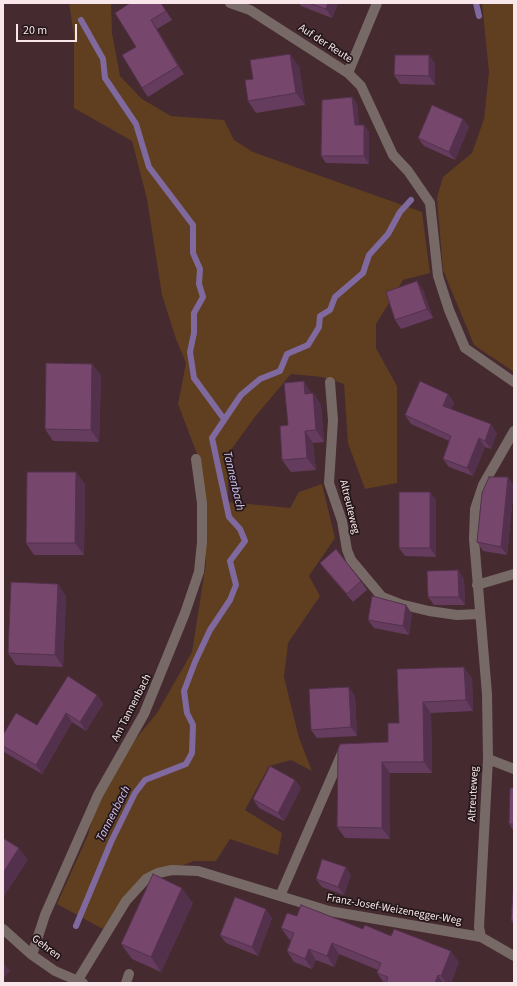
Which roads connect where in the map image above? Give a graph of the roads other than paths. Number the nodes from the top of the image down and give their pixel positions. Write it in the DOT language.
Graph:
graph roads {
  1 [pos="230,3"];
  2 [pos="378,3"];
  3 [pos="348,73"];
  4 [pos="330,382"];
  5 [pos="514,382"];
  6 [pos="514,432"];
  7 [pos="196,459"];
  8 [pos="514,574"];
  9 [pos="477,585"];
  10 [pos="480,614"];
  11 [pos="345,746"];
  12 [pos="488,759"];
  13 [pos="514,769"];
  14 [pos="280,896"];
  15 [pos="3,929"];
  16 [pos="481,937"];
  17 [pos="32,954"];
  18 [pos="514,956"];
  19 [pos="79,982"];
  1 -- 3 [label="street, Auf der Reute"];
  2 -- 3 [label="street"];
  3 -- 5 [label="street, Auf der Reute"];
  4 -- 10 [label="street, Altreuteweg"];
  6 -- 9 [label="street, Altreuteweg"];
  7 -- 17 [label="street, Am Tannenbach"];
  8 -- 9 [label="street"];
  9 -- 10 [label="street, Altreuteweg"];
  10 -- 12 [label="street, Altreuteweg"];
  11 -- 14 [label="street"];
  12 -- 13 [label="street"];
  12 -- 16 [label="street, Altreuteweg"];
  14 -- 16 [label="street, Franz-Josef-Weizenegger-Weg"];
  14 -- 19 [label="street, Franz-Josef-Weizenegger-Weg"];
  15 -- 17 [label="street, Gehren"];
  16 -- 18 [label="street"];
  17 -- 19 [label="street, Gehren"];
}
